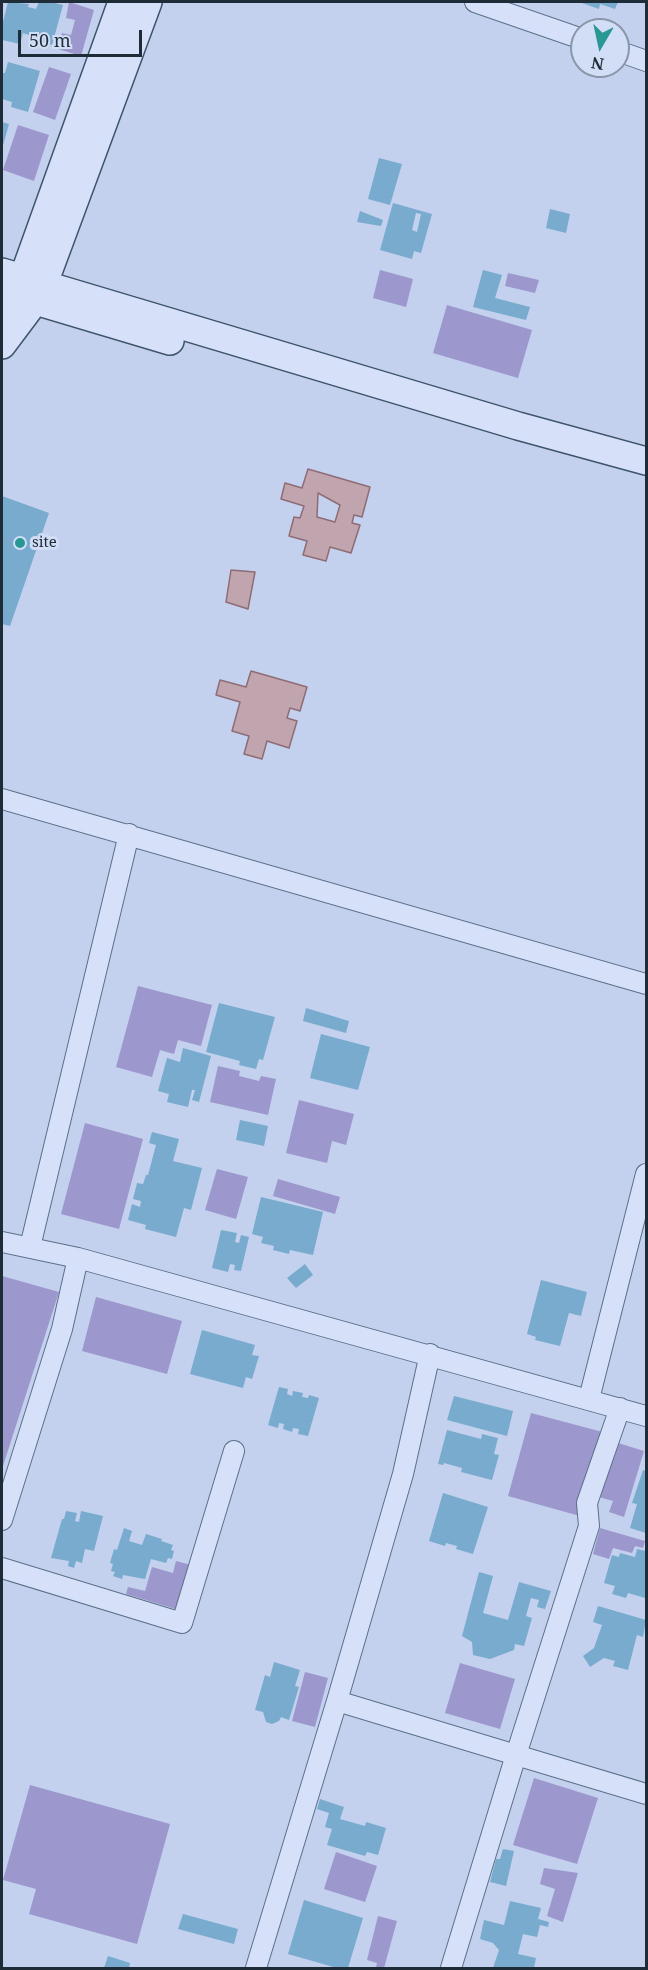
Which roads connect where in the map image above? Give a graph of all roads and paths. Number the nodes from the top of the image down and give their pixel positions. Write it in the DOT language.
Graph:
graph roads {
  1 [pos="122,2"];
  2 [pos="148,2"];
  3 [pos="475,2"];
  4 [pos="570,35"];
  5 [pos="630,55"];
  6 [pos="646,61"];
  7 [pos="17,290"];
  8 [pos="2,345"];
  9 [pos="646,461"];
  10 [pos="646,479"];
  11 [pos="2,799"];
  12 [pos="129,834"];
  13 [pos="646,984"];
  14 [pos="646,1174"];
  15 [pos="2,1242"];
  16 [pos="30,1247"];
  17 [pos="78,1258"];
  18 [pos="430,1354"];
  19 [pos="589,1399"];
  20 [pos="620,1408"];
  21 [pos="646,1416"];
  22 [pos="234,1451"];
  23 [pos="2,1520"];
  24 [pos="2,1568"];
  25 [pos="337,1701"];
  26 [pos="516,1755"];
  27 [pos="646,1794"];
  28 [pos="256,1968"];
  29 [pos="451,1968"];
  1 -- 7 [label="main road"];
  2 -- 7 [label="main road"];
  3 -- 4 [label="street"];
  5 -- 6 [label="street"];
  7 -- 8 [label="main road"];
  7 -- 9 [label="main road"];
  7 -- 10 [label="main road"];
  11 -- 12 [label="street"];
  12 -- 13 [label="street"];
  12 -- 16 [label="street"];
  14 -- 19 [label="street"];
  15 -- 16 [label="street"];
  16 -- 17 [label="street"];
  17 -- 18 [label="street"];
  17 -- 23 [label="street"];
  18 -- 19 [label="street"];
  18 -- 25 [label="street"];
  19 -- 20 [label="street"];
  20 -- 21 [label="street"];
  20 -- 26 [label="street"];
  22 -- 24 [label="street"];
  25 -- 26 [label="street"];
  25 -- 28 [label="street"];
  26 -- 27 [label="street"];
  26 -- 29 [label="street"];
}
